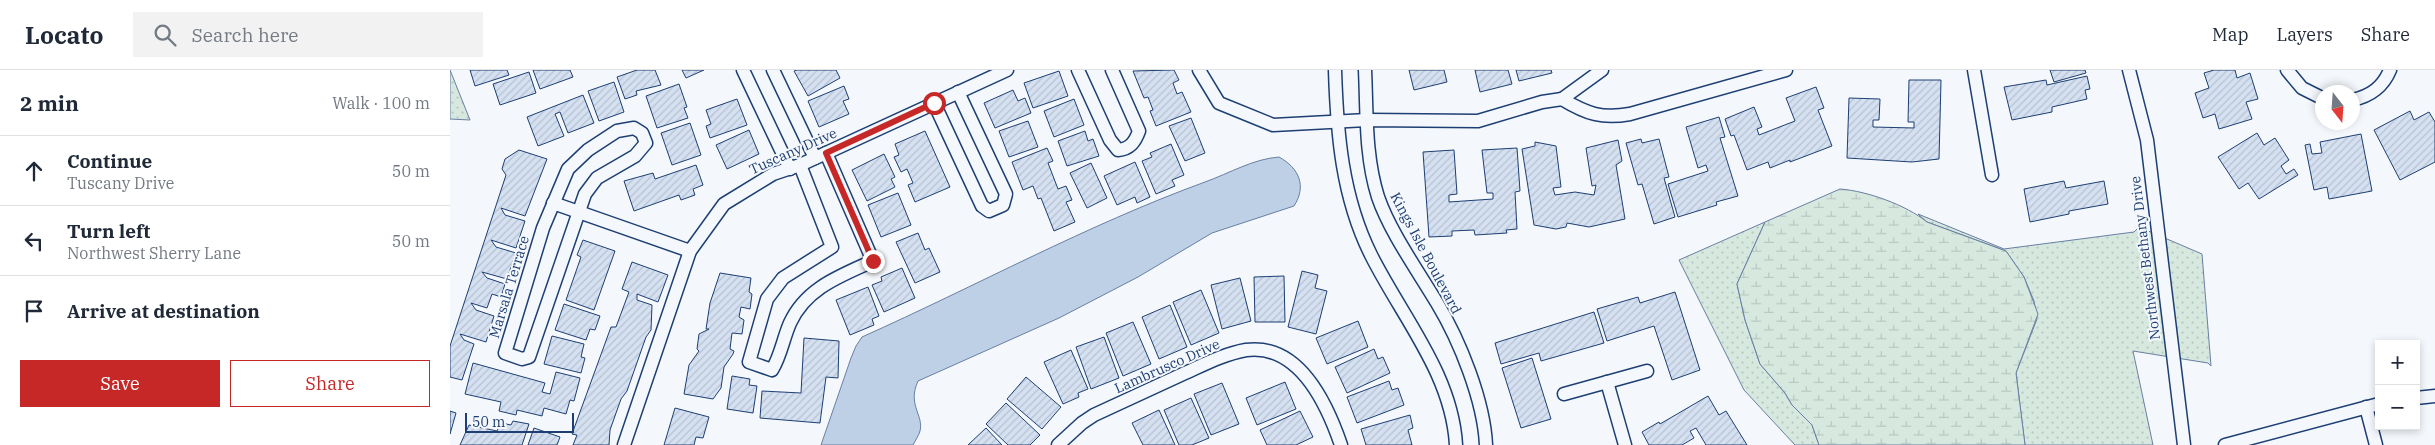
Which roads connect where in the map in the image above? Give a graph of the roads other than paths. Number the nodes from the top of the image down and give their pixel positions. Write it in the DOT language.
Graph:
graph roads {
  1 [pos="742,70"];
  2 [pos="773,70"];
  3 [pos="1007,70"];
  4 [pos="1078,70"];
  5 [pos="1112,70"];
  6 [pos="1199,70"];
  7 [pos="1335,70"];
  8 [pos="1364,70"];
  9 [pos="1602,70"];
  10 [pos="1786,70"];
  11 [pos="1974,70"];
  12 [pos="2129,70"];
  13 [pos="2286,70"];
  14 [pos="2390,70"];
  15 [pos="958,92"];
  16 [pos="2315,94"];
  17 [pos="1562,99"];
  18 [pos="2360,99"];
  19 [pos="934,103"];
  20 [pos="1367,120"];
  21 [pos="1337,122"];
  22 [pos="821,156"];
  23 [pos="795,167"];
  24 [pos="1992,175"];
  25 [pos="553,203"];
  26 [pos="578,212"];
  27 [pos="690,251"];
  28 [pos="1647,372"];
  29 [pos="1607,382"];
  30 [pos="1564,394"];
  31 [pos="2435,396"];
  32 [pos="2420,398"];
  33 [pos="2375,405"];
  34 [pos="2366,407"];
  35 [pos="624,445"];
  36 [pos="1058,445"];
  37 [pos="1341,445"];
  38 [pos="1456,445"];
  39 [pos="1486,445"];
  40 [pos="1625,445"];
  41 [pos="2184,445"];
  42 [pos="2225,445"];
  43 [pos="2376,445"];
  1 -- 23 [label="street"];
  2 -- 22 [label="street"];
  3 -- 15 [label="street, Tuscany Drive"];
  4 -- 5 [label="street"];
  6 -- 21 [label="street"];
  7 -- 21 [label="street"];
  8 -- 20 [label="street, Kings Isle Boulevard"];
  9 -- 17 [label="street"];
  10 -- 17 [label="street"];
  11 -- 24 [label="street"];
  12 -- 41 [label="street, Northwest Bethany Drive"];
  13 -- 16 [label="street"];
  14 -- 18 [label="street"];
  15 -- 19 [label="street, Tuscany Drive"];
  15 -- 19 [label="street"];
  17 -- 20 [label="street"];
  19 -- 22 [label="street, Tuscany Drive"];
  20 -- 21 [label="street"];
  20 -- 39 [label="street, Kings Isle Boulevard"];
  21 -- 38 [label="street"];
  22 -- 23 [label="street, Tuscany Drive"];
  22 -- 23 [label="street"];
  23 -- 27 [label="street, Tuscany Drive"];
  25 -- 26 [label="street"];
  25 -- 26 [label="street, Marsala Terrace"];
  25 -- 26 [label="street, Marsala Terrace"];
  26 -- 27 [label="street"];
  27 -- 35 [label="street, Tuscany Drive"];
  28 -- 29 [label="street"];
  29 -- 30 [label="street"];
  29 -- 40 [label="street"];
  31 -- 32 [label="street"];
  33 -- 34 [label="street"];
  34 -- 42 [label="street"];
  34 -- 43 [label="street"];
  36 -- 37 [label="street, Lambrusco Drive"];
}
